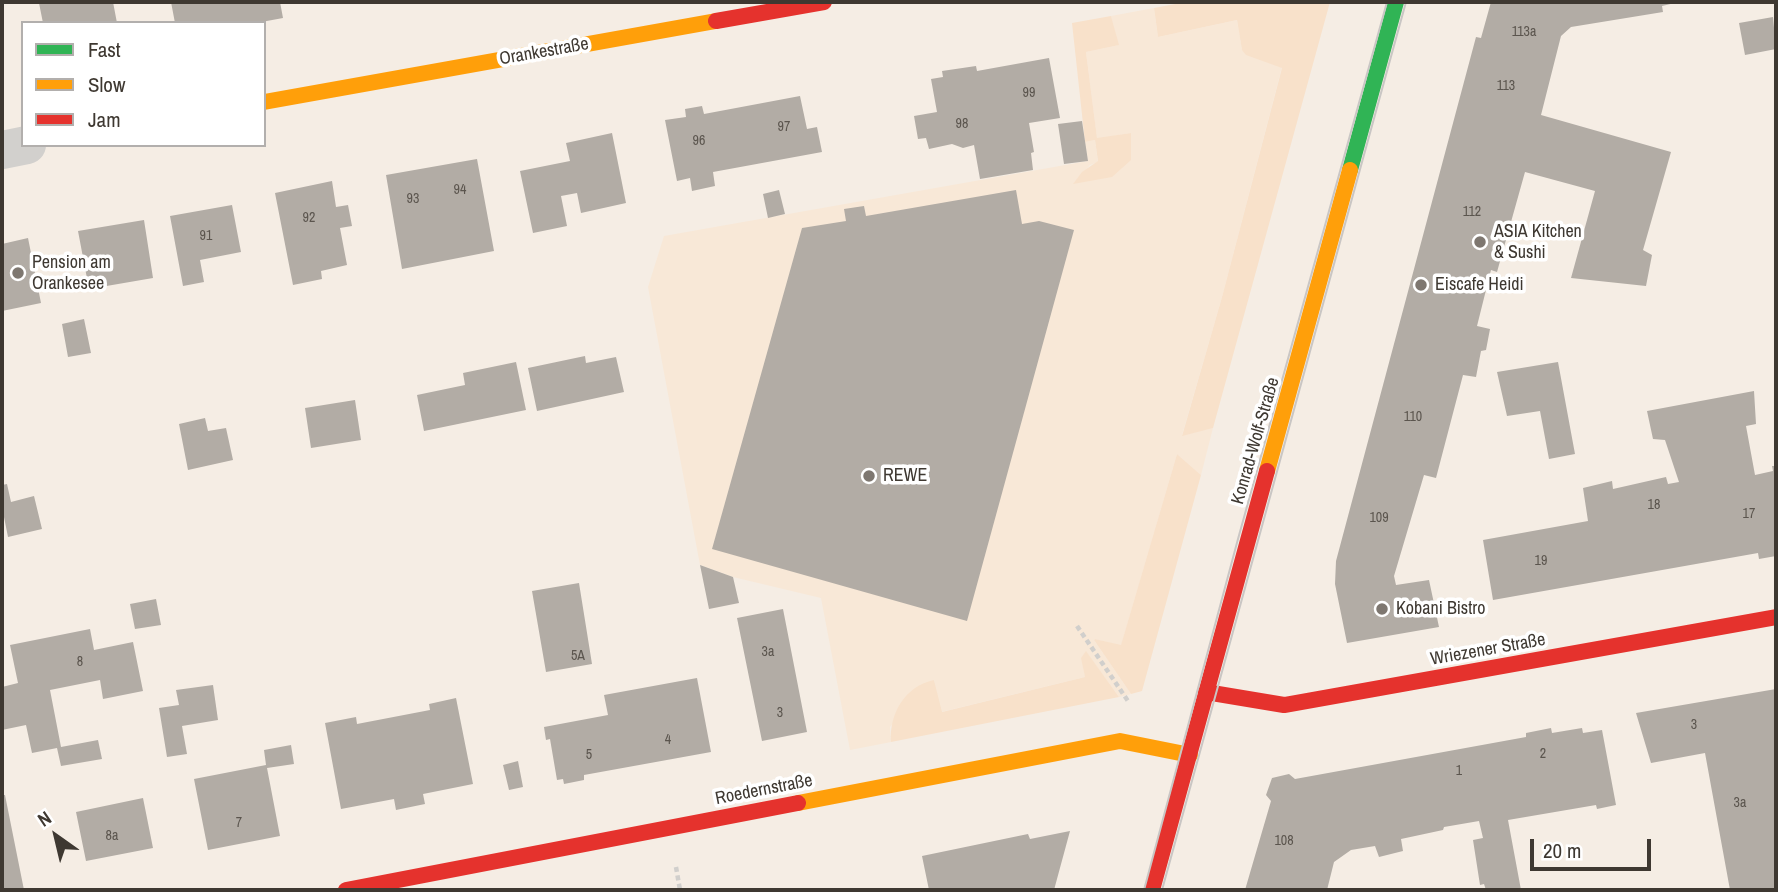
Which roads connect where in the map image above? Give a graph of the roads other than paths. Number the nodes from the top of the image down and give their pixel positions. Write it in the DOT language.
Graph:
graph roads {
  1 [pos="824,2"];
  2 [pos="1396,2"];
  3 [pos="266,102"];
  4 [pos="21,146"];
  5 [pos="2,150"];
  6 [pos="1776,617"];
  7 [pos="1206,692"];
  8 [pos="1190,755"];
  9 [pos="346,890"];
  10 [pos="1152,890"];
  1 -- 3 [label="street, Orankestraße"];
  2 -- 7 [label="street, Konrad-Wolf-Straße"];
  4 -- 5 [label="street"];
  6 -- 7 [label="street, Wriezener Straße"];
  7 -- 8 [label="street, Konrad-Wolf-Straße"];
  8 -- 9 [label="street, Roedernstraße"];
  8 -- 10 [label="street, Konrad-Wolf-Straße"];
}
